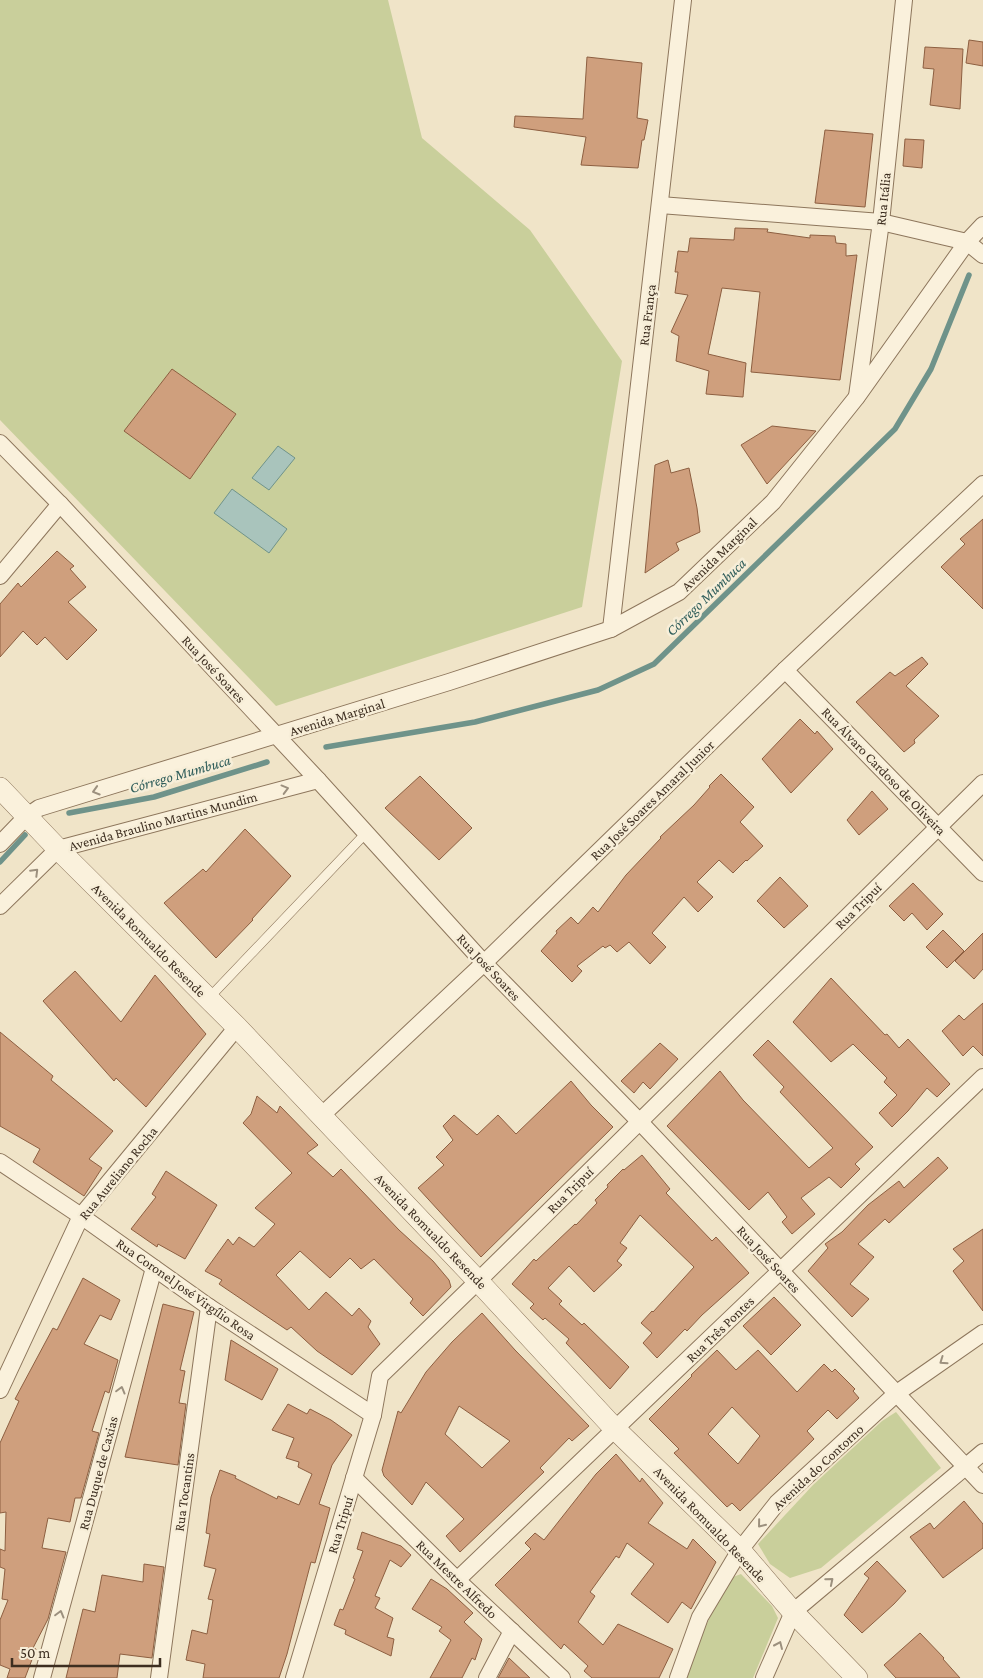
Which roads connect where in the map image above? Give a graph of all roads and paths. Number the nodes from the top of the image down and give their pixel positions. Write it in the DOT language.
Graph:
graph roads {
  1 [pos="683,0"];
  2 [pos="904,0"];
  3 [pos="660,205"];
  4 [pos="881,222"];
  5 [pos="983,225"];
  6 [pos="974,247"];
  7 [pos="856,398"];
  8 [pos="0,443"];
  9 [pos="983,484"];
  10 [pos="60,504"];
  11 [pos="0,576"];
  12 [pos="611,630"];
  13 [pos="785,670"];
  14 [pos="276,735"];
  15 [pos="318,780"];
  16 [pos="983,783"];
  17 [pos="0,788"];
  18 [pos="26,817"];
  19 [pos="939,826"];
  20 [pos="366,833"];
  21 [pos="0,844"];
  22 [pos="58,849"];
  23 [pos="983,873"];
  24 [pos="0,906"];
  25 [pos="484,963"];
  26 [pos="208,999"];
  27 [pos="237,1027"];
  28 [pos="983,1077"];
  29 [pos="321,1116"];
  30 [pos="639,1121"];
  31 [pos="0,1162"];
  32 [pos="81,1216"];
  33 [pos="154,1268"];
  34 [pos="780,1271"];
  35 [pos="478,1281"];
  36 [pos="209,1307"];
  37 [pos="983,1333"];
  38 [pos="0,1390"];
  39 [pos="897,1393"];
  40 [pos="373,1415"];
  41 [pos="615,1429"];
  42 [pos="983,1452"];
  43 [pos="964,1466"];
  44 [pos="354,1478"];
  45 [pos="983,1485"];
  46 [pos="740,1550"];
  47 [pos="457,1580"];
  48 [pos="793,1612"];
  49 [pos="512,1631"];
  50 [pos="42,1678"];
  51 [pos="159,1678"];
  52 [pos="294,1678"];
  53 [pos="487,1678"];
  54 [pos="562,1678"];
  55 [pos="678,1678"];
  56 [pos="764,1678"];
  57 [pos="857,1678"];
  1 -- 3 [label="street, Rua França"];
  2 -- 4 [label="street, Rua Itália"];
  3 -- 4 [label="street"];
  3 -- 12 [label="street, Rua França"];
  4 -- 6 [label="street"];
  4 -- 7 [label="street, Rua Itália"];
  5 -- 6 [label="street, Avenida Marginal"];
  6 -- 7 [label="street, Avenida Marginal"];
  7 -- 12 [label="street, Avenida Marginal"];
  8 -- 10 [label="street, Rua José Soares"];
  9 -- 13 [label="street, Rua José Soares Amaral Junior"];
  10 -- 11 [label="street"];
  10 -- 14 [label="street, Rua José Soares"];
  12 -- 14 [label="street, Avenida Marginal"];
  13 -- 19 [label="street, Rua Álvaro Cardoso de Oliveira"];
  13 -- 25 [label="street, Rua José Soares Amaral Junior"];
  14 -- 15 [label="street, Rua José Soares"];
  14 -- 18 [label="street, one-way"];
  15 -- 20 [label="street, Rua José Soares"];
  22 -- 15 [label="street, Avenida Braulino Martins Mundim, one-way"];
  16 -- 19 [label="street, Rua Tripuí"];
  17 -- 18 [label="street, Avenida Romualdo Resende"];
  18 -- 21 [label="street"];
  18 -- 22 [label="street, Avenida Romualdo Resende"];
  19 -- 23 [label="street, Rua Álvaro Cardoso de Oliveira"];
  19 -- 30 [label="street, Rua Tripuí"];
  20 -- 25 [label="street, Rua José Soares"];
  20 -- 26 [label="lane"];
  24 -- 22 [label="street, Avenida Braulino Martins Mundim, one-way"];
  22 -- 26 [label="street, Avenida Romualdo Resende"];
  25 -- 29 [label="street, Rua José Soares Amaral Junior"];
  25 -- 30 [label="street, Rua José Soares"];
  26 -- 27 [label="street, Avenida Romualdo Resende"];
  27 -- 29 [label="street, Avenida Romualdo Resende"];
  27 -- 32 [label="street, Rua Aureliano Rocha"];
  28 -- 34 [label="street, Rua Três Pontes"];
  29 -- 35 [label="street, Avenida Romualdo Resende"];
  30 -- 34 [label="street, Rua José Soares"];
  30 -- 35 [label="street, Rua Tripuí"];
  31 -- 32 [label="street, Rua Coronel José Virgílio Rosa"];
  32 -- 33 [label="street, Rua Coronel José Virgílio Rosa"];
  32 -- 38 [label="street, Rua Aureliano Rocha"];
  33 -- 36 [label="street, Rua Coronel José Virgílio Rosa"];
  50 -- 33 [label="street, Rua Duque de Caxias, one-way"];
  34 -- 39 [label="street, Rua José Soares"];
  34 -- 41 [label="street, Rua Três Pontes"];
  35 -- 40 [label="street, Rua Tripuí"];
  35 -- 41 [label="street, Avenida Romualdo Resende"];
  36 -- 40 [label="street, Rua Coronel José Virgílio Rosa"];
  36 -- 51 [label="street, Rua Tocantins"];
  37 -- 39 [label="street, Avenida do Contorno, one-way"];
  39 -- 43 [label="street, Rua José Soares"];
  39 -- 46 [label="street, Avenida do Contorno, one-way"];
  40 -- 44 [label="street, Rua Tripuí"];
  41 -- 46 [label="street, Avenida Romualdo Resende"];
  41 -- 47 [label="street, Rua Três Pontes"];
  42 -- 43 [label="street"];
  43 -- 45 [label="street, Rua José Soares"];
  48 -- 43 [label="street, one-way"];
  44 -- 47 [label="street, Rua Mestre Alfredo"];
  44 -- 52 [label="street, Rua Tripuí"];
  46 -- 48 [label="street, Avenida Romualdo Resende"];
  46 -- 55 [label="street, Avenida do Contorno"];
  47 -- 49 [label="street, Rua Mestre Alfredo"];
  56 -- 48 [label="street, one-way"];
  48 -- 57 [label="street, Avenida Romualdo Resende"];
  49 -- 53 [label="street"];
  49 -- 54 [label="street, Rua Mestre Alfredo"];
}
